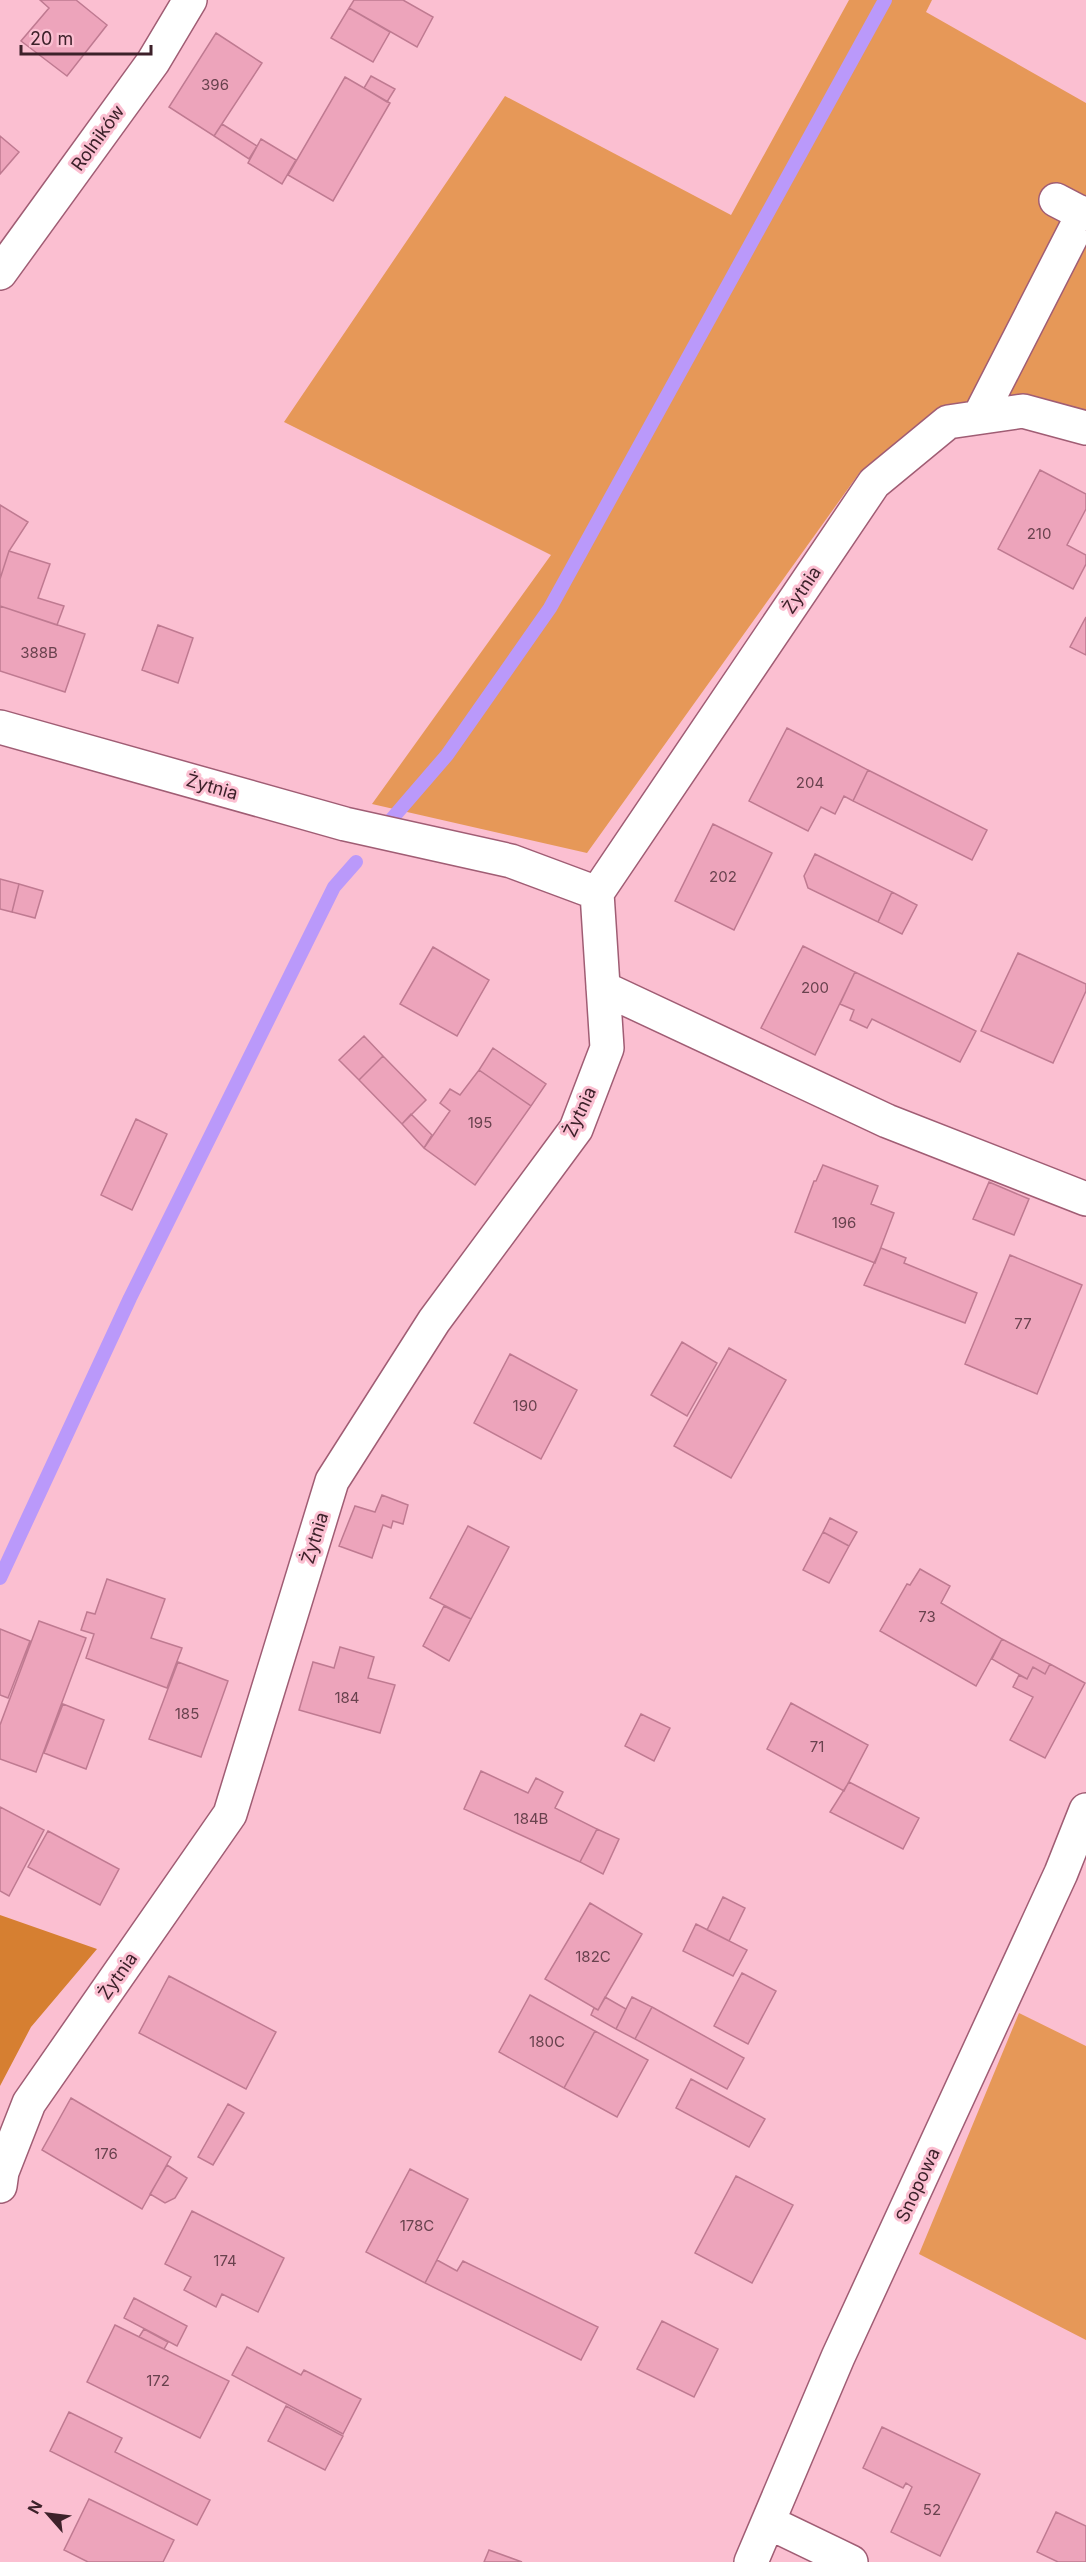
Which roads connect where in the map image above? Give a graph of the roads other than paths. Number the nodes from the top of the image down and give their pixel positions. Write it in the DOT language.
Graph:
graph roads {
  1 [pos="190,0"];
  2 [pos="1075,209"];
  3 [pos="0,273"];
  4 [pos="979,417"];
  5 [pos="1086,428"];
  6 [pos="0,727"];
  7 [pos="597,893"];
  8 [pos="603,988"];
  9 [pos="1086,1199"];
  10 [pos="1086,1810"];
  11 [pos="0,2186"];
  12 [pos="768,2522"];
  13 [pos="751,2562"];
  14 [pos="851,2562"];
  1 -- 3 [label="street, Rolników"];
  2 -- 4 [label="street"];
  4 -- 5 [label="street, Żytnia"];
  4 -- 7 [label="street, Żytnia"];
  6 -- 7 [label="street, Żytnia"];
  7 -- 8 [label="street, Żytnia"];
  8 -- 9 [label="street"];
  8 -- 11 [label="street, Żytnia"];
  10 -- 12 [label="street, Snopowa"];
  12 -- 13 [label="street, Snopowa"];
  12 -- 14 [label="street"];
}
